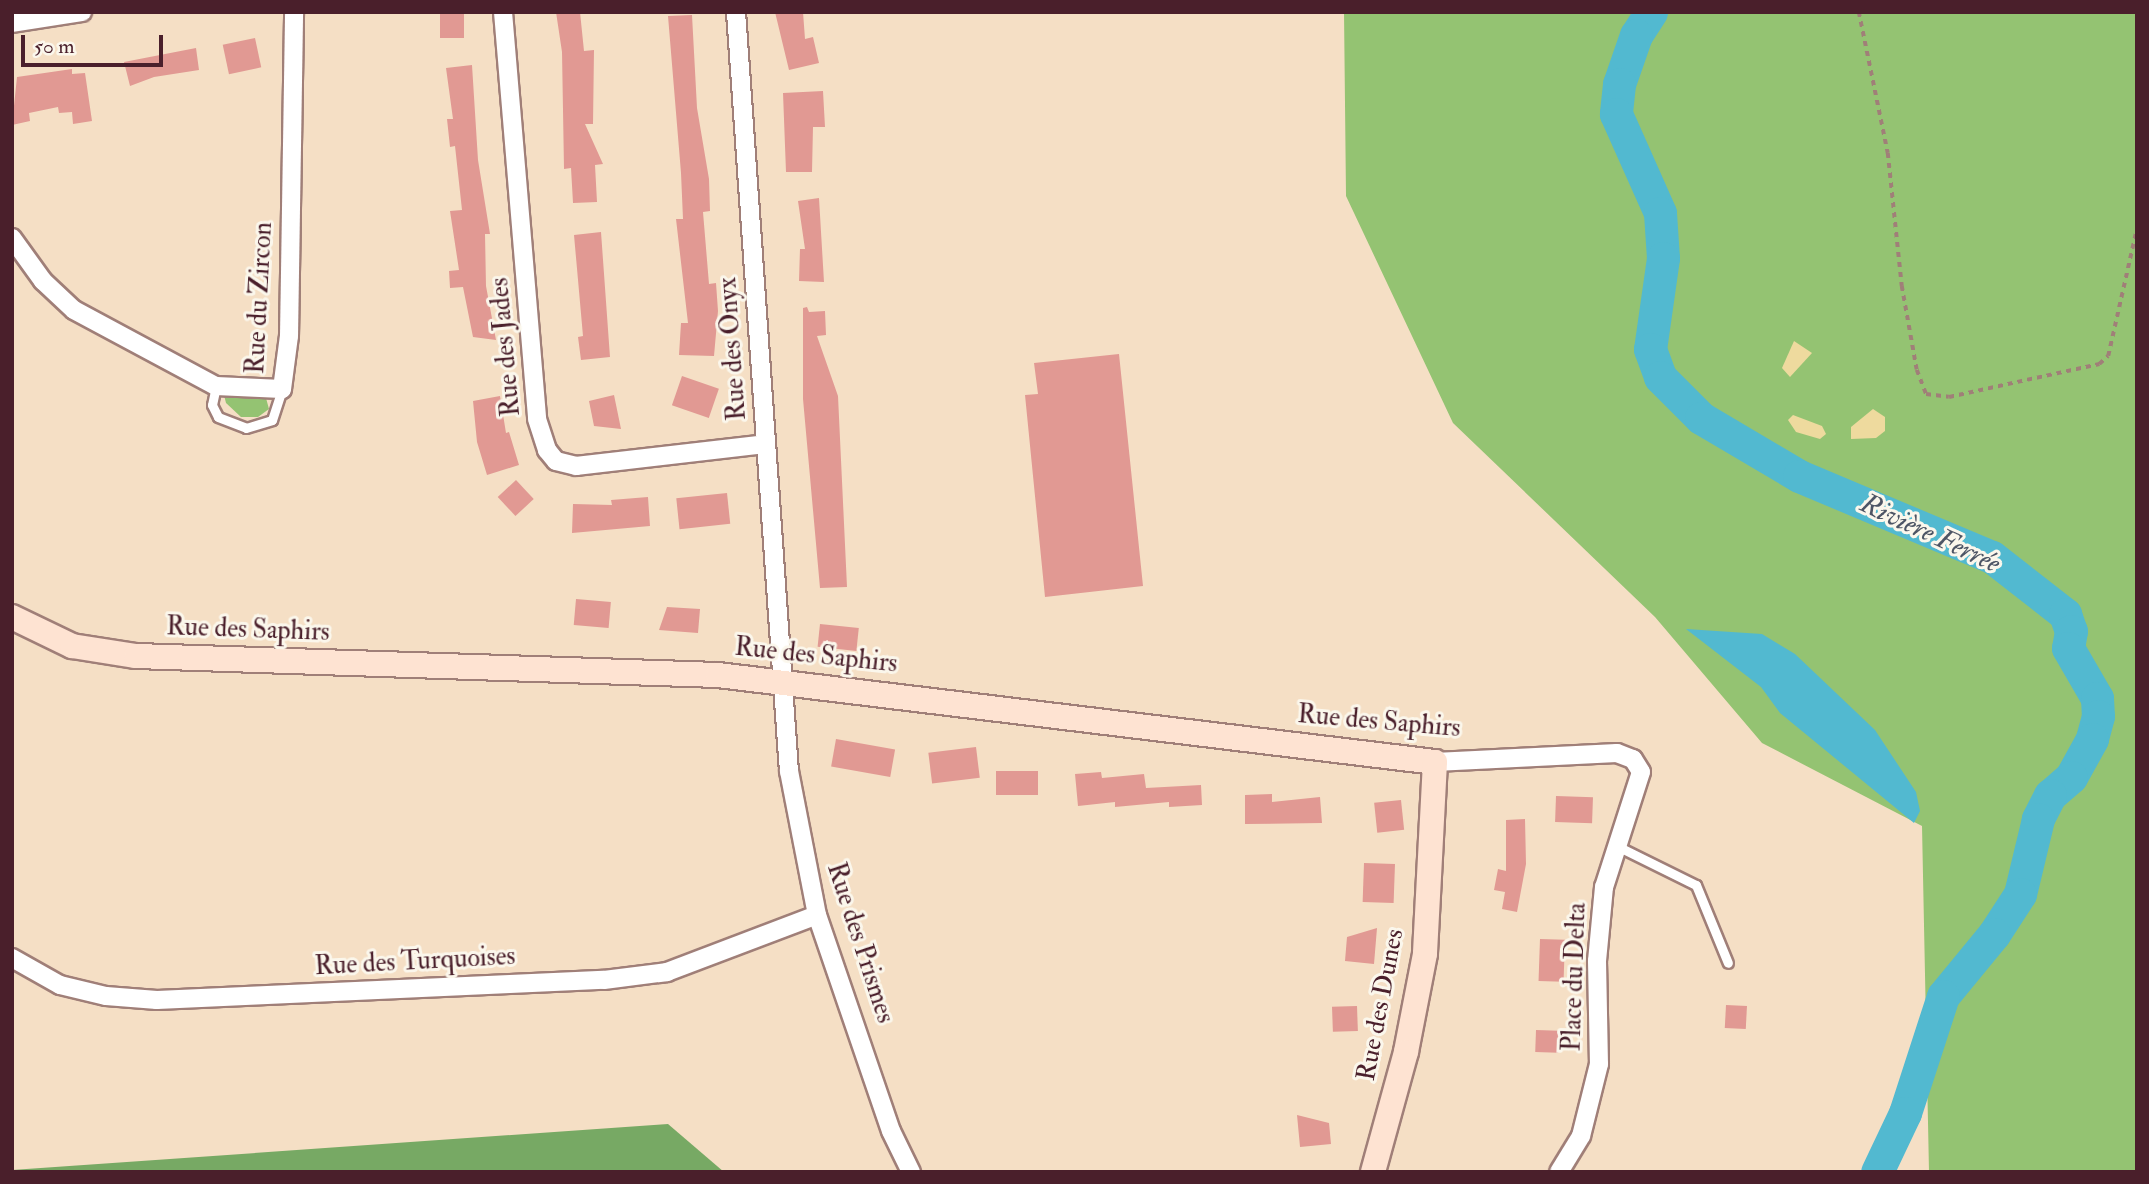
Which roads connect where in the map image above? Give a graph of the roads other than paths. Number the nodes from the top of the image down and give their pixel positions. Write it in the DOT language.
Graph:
graph roads {
  1 [pos="82,12"];
  2 [pos="294,12"];
  3 [pos="503,12"];
  4 [pos="736,12"];
  5 [pos="12,23"];
  6 [pos="14,243"];
  7 [pos="216,386"];
  8 [pos="282,389"];
  9 [pos="765,443"];
  10 [pos="12,617"];
  11 [pos="782,682"];
  12 [pos="1618,753"];
  13 [pos="1435,762"];
  14 [pos="1614,845"];
  15 [pos="817,915"];
  16 [pos="12,958"];
  17 [pos="1728,964"];
  18 [pos="911,1172"];
  19 [pos="1373,1172"];
  20 [pos="1559,1172"];
  1 -- 5 [label="street"];
  2 -- 8 [label="street, Rue du Zircon"];
  3 -- 9 [label="street, Rue des Jades"];
  4 -- 9 [label="street, Rue des Onyx"];
  6 -- 7 [label="street, Rue du Zircon"];
  7 -- 8 [label="street, Rue du Zircon"];
  7 -- 8 [label="lane"];
  9 -- 11 [label="street, Rue des Onyx"];
  10 -- 11 [label="street, Rue des Saphirs"];
  11 -- 13 [label="street, Rue des Saphirs"];
  11 -- 15 [label="street, Rue des Prismes"];
  12 -- 13 [label="street, Rue des Saphirs"];
  12 -- 14 [label="street, Place du Delta"];
  13 -- 19 [label="street, Rue des Dunes"];
  14 -- 17 [label="lane"];
  14 -- 20 [label="street, Place du Delta"];
  15 -- 16 [label="street, Rue des Turquoises"];
  15 -- 18 [label="street, Rue des Prismes"];
}
